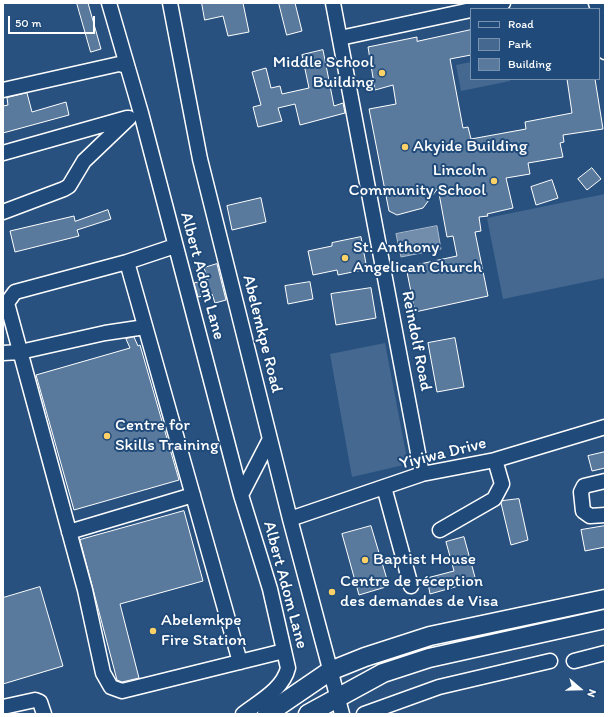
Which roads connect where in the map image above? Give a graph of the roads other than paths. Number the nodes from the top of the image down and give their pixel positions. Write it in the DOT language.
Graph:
graph roads {
  1 [pos="109,3"];
  2 [pos="170,3"];
  3 [pos="333,3"];
  4 [pos="503,3"];
  5 [pos="480,8"];
  6 [pos="470,10"];
  7 [pos="600,24"];
  8 [pos="340,38"];
  9 [pos="605,52"];
  10 [pos="127,66"];
  11 [pos="3,90"];
  12 [pos="135,115"];
  13 [pos="3,153"];
  14 [pos="3,212"];
  15 [pos="175,246"];
  16 [pos="127,262"];
  17 [pos="145,327"];
  18 [pos="20,352"];
  19 [pos="3,353"];
  20 [pos="605,427"];
  21 [pos="270,439"];
  22 [pos="495,460"];
  23 [pos="422,474"];
  24 [pos="605,481"];
  25 [pos="384,487"];
  26 [pos="193,495"];
  27 [pos="241,495"];
  28 [pos="605,515"];
  29 [pos="290,519"];
  30 [pos="440,530"];
  31 [pos="69,532"];
  32 [pos="411,586"];
  33 [pos="605,599"];
  34 [pos="605,619"];
  35 [pos="284,651"];
  36 [pos="605,654"];
  37 [pos="550,661"];
  38 [pos="574,661"];
  39 [pos="240,662"];
  40 [pos="330,671"];
  41 [pos="340,706"];
  42 [pos="3,707"];
  43 [pos="44,714"];
  44 [pos="243,714"];
  45 [pos="267,714"];
  46 [pos="308,714"];
  47 [pos="364,714"];
  1 -- 10 [label="street, Albert Adom Lane"];
  2 -- 21 [label="street, Abelemkpe Road"];
  3 -- 8 [label="street, Reindolf Road"];
  4 -- 5 [label="street"];
  6 -- 8 [label="street"];
  7 -- 9 [label="street"];
  8 -- 23 [label="street, Reindolf Road"];
  10 -- 11 [label="street"];
  10 -- 12 [label="street, Albert Adom Lane"];
  12 -- 13 [label="street"];
  12 -- 14 [label="street"];
  12 -- 15 [label="street, Albert Adom Lane"];
  15 -- 16 [label="street"];
  15 -- 27 [label="street, Albert Adom Lane"];
  16 -- 17 [label="street"];
  16 -- 18 [label="street"];
  17 -- 18 [label="street"];
  17 -- 26 [label="street"];
  18 -- 19 [label="street"];
  18 -- 31 [label="street"];
  20 -- 22 [label="street, Yiyiwa Drive"];
  21 -- 27 [label="street"];
  21 -- 29 [label="street, Abelemkpe Road"];
  22 -- 23 [label="street, Yiyiwa Drive"];
  22 -- 30 [label="street"];
  23 -- 25 [label="street, Yiyiwa Drive"];
  24 -- 28 [label="street"];
  25 -- 29 [label="street, Yiyiwa Drive"];
  25 -- 32 [label="street"];
  26 -- 31 [label="street"];
  26 -- 39 [label="street"];
  27 -- 35 [label="street, Albert Adom Lane"];
  29 -- 40 [label="street, Abelemkpe Road"];
  31 -- 39 [label="street"];
  33 -- 40 [label="main road"];
  34 -- 41 [label="main road"];
  35 -- 39 [label="street"];
  35 -- 44 [label="street, Albert Adom Lane"];
  36 -- 38 [label="street"];
  37 -- 47 [label="street"];
  40 -- 41 [label="street, Abelemkpe Road"];
  40 -- 45 [label="main road"];
  41 -- 46 [label="main road"];
  42 -- 43 [label="street"];
}
